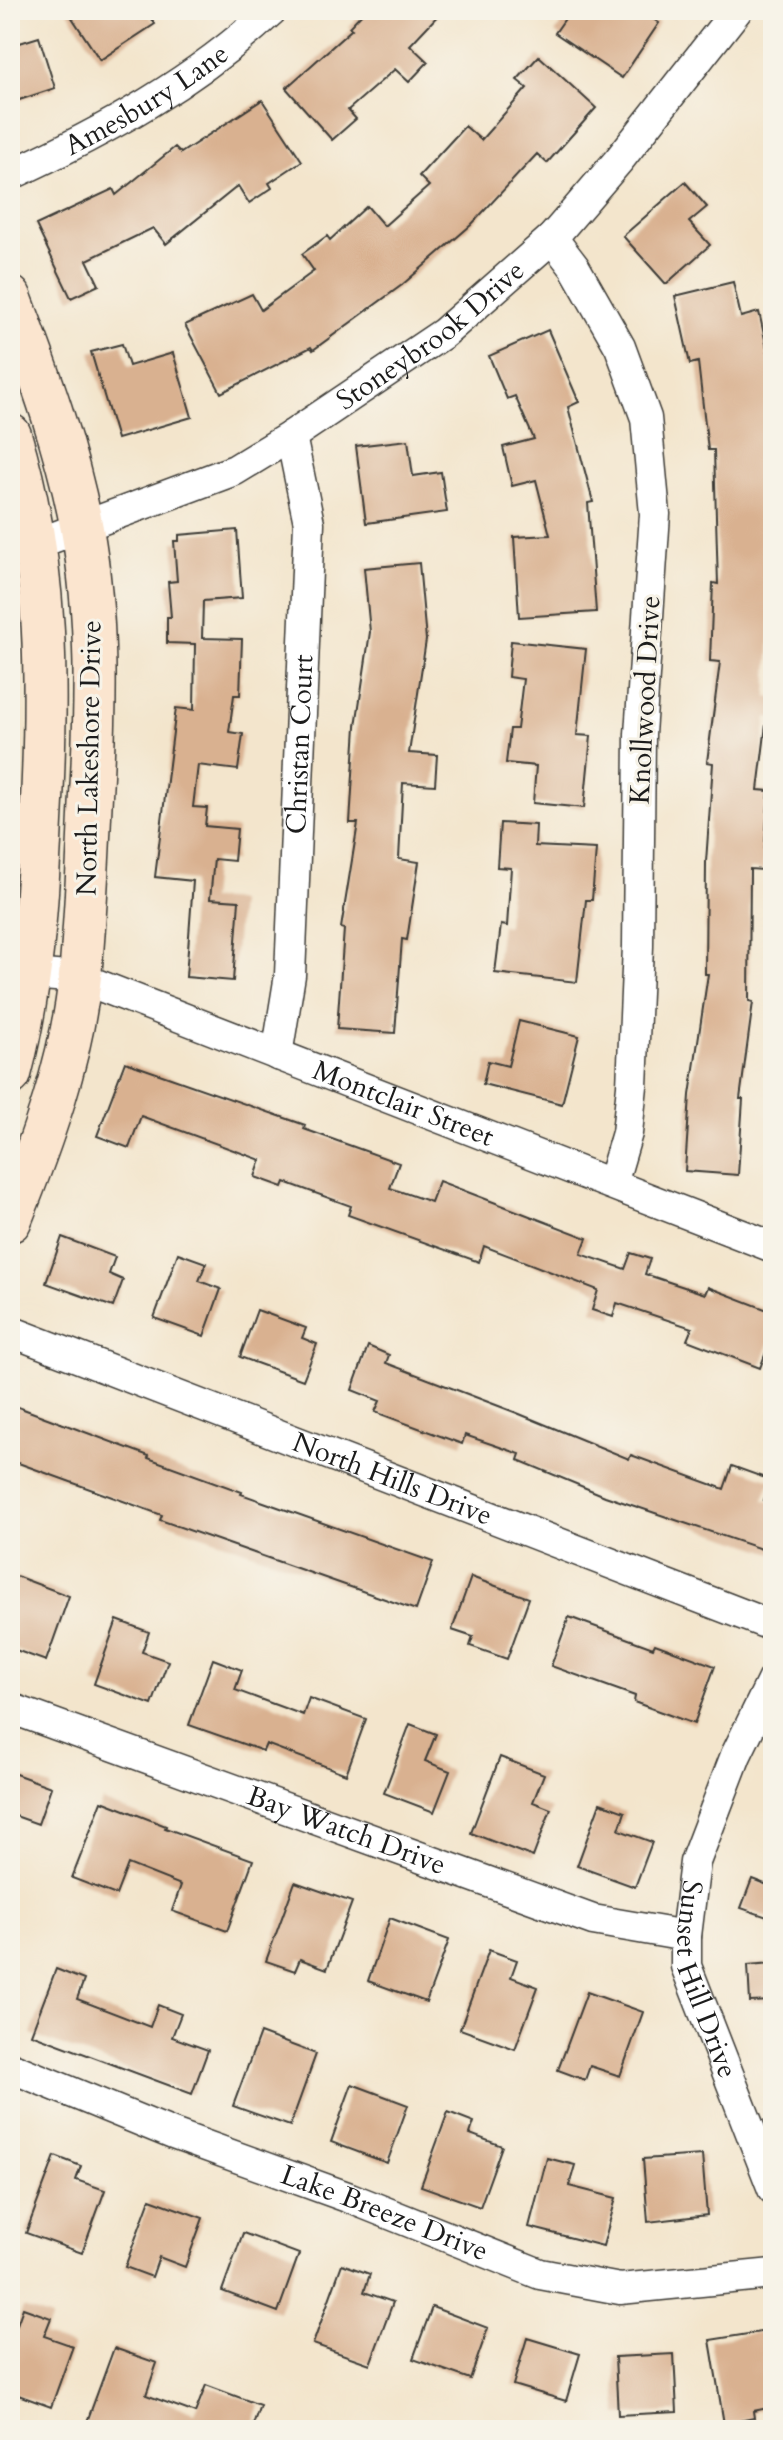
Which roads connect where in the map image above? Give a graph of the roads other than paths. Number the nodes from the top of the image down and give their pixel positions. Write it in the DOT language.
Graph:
graph roads {
  1 [pos="272,10"];
  2 [pos="737,10"];
  3 [pos="10,175"];
  4 [pos="552,238"];
  5 [pos="10,297"];
  6 [pos="10,435"];
  7 [pos="291,436"];
  8 [pos="82,528"];
  9 [pos="36,544"];
  10 [pos="45,743"];
  11 [pos="94,744"];
  12 [pos="31,974"];
  13 [pos="80,978"];
  14 [pos="277,1055"];
  15 [pos="10,1074"];
  16 [pos="612,1184"];
  17 [pos="10,1221"];
  18 [pos="773,1247"];
  19 [pos="10,1331"];
  20 [pos="773,1626"];
  21 [pos="773,1679"];
  22 [pos="10,1708"];
  23 [pos="686,1936"];
  24 [pos="10,2067"];
  25 [pos="773,2189"];
  26 [pos="773,2274"];
  1 -- 3 [label="street, Amesbury Lane"];
  2 -- 4 [label="street, Stoneybrook Drive"];
  4 -- 7 [label="street, Stoneybrook Drive"];
  4 -- 16 [label="street, Knollwood Drive"];
  5 -- 8 [label="main road, North Lakeshore Drive"];
  6 -- 9 [label="main road, North Lakeshore Drive"];
  7 -- 8 [label="street, Stoneybrook Drive"];
  7 -- 14 [label="street, Christan Court"];
  8 -- 9 [label="street, Stoneybrook Drive"];
  8 -- 11 [label="main road, North Lakeshore Drive"];
  9 -- 10 [label="main road, North Lakeshore Drive"];
  10 -- 11 [label="main road"];
  10 -- 12 [label="main road, North Lakeshore Drive"];
  11 -- 13 [label="main road, North Lakeshore Drive"];
  12 -- 13 [label="street, Montclair Street"];
  12 -- 15 [label="main road, North Lakeshore Drive"];
  13 -- 14 [label="street, Montclair Street"];
  13 -- 17 [label="main road, North Lakeshore Drive"];
  14 -- 16 [label="street, Montclair Street"];
  16 -- 18 [label="street, Montclair Street"];
  19 -- 20 [label="street, North Hills Drive"];
  21 -- 23 [label="street, Sunset Hill Drive"];
  22 -- 23 [label="street, Bay Watch Drive"];
  23 -- 25 [label="street, Sunset Hill Drive"];
  24 -- 26 [label="street, Lake Breeze Drive"];
}
